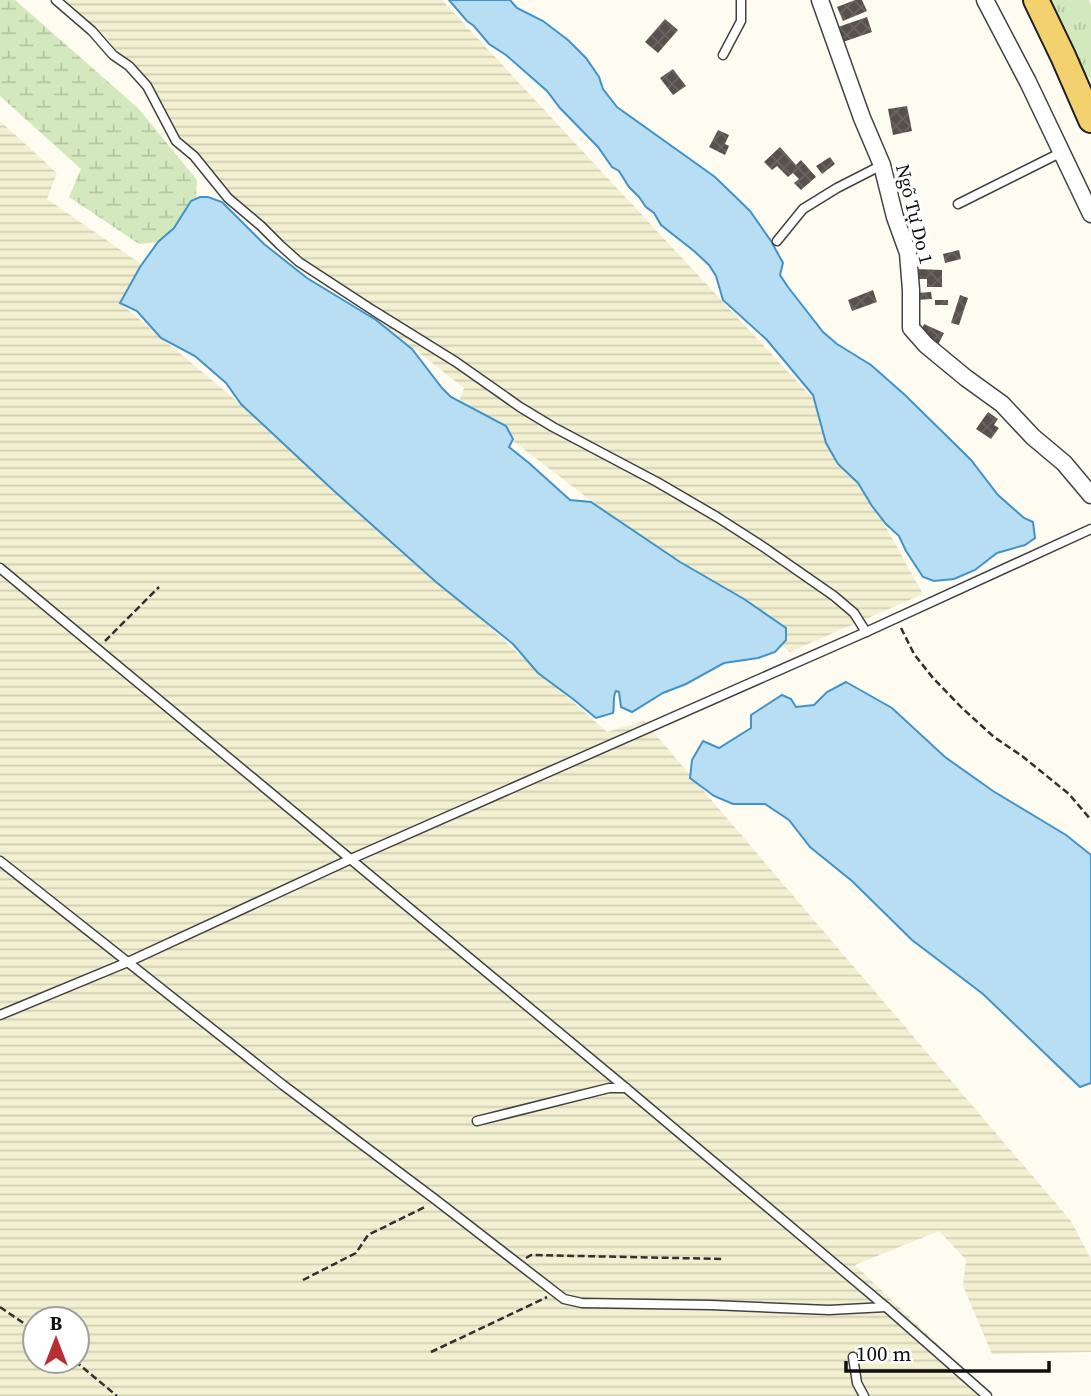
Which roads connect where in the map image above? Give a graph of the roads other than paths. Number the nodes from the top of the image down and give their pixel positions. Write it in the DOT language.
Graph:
graph roads {
  1 [pos="56,0"];
  2 [pos="741,0"];
  3 [pos="820,0"];
  4 [pos="985,0"];
  5 [pos="1036,0"];
  6 [pos="723,55"];
  7 [pos="1063,55"];
  8 [pos="1091,88"];
  9 [pos="1091,120"];
  10 [pos="1062,152"];
  11 [pos="882,165"];
  12 [pos="958,204"];
  13 [pos="1091,214"];
  14 [pos="777,241"];
  15 [pos="1091,495"];
  16 [pos="1091,529"];
  17 [pos="0,568"];
  18 [pos="866,632"];
  19 [pos="351,859"];
  20 [pos="0,861"];
  21 [pos="128,962"];
  22 [pos="0,1015"];
  23 [pos="626,1088"];
  24 [pos="477,1121"];
  25 [pos="886,1307"];
  26 [pos="853,1357"];
  27 [pos="864,1396"];
  28 [pos="988,1396"];
  1 -- 18 [label="lane"];
  2 -- 6 [label="lane"];
  3 -- 11 [label="street, Ngõ Tự Do 1"];
  4 -- 10 [label="street"];
  5 -- 7 [label="main road"];
  7 -- 8 [label="main road"];
  7 -- 9 [label="main road"];
  10 -- 12 [label="lane"];
  10 -- 13 [label="street"];
  11 -- 14 [label="lane"];
  11 -- 15 [label="street, Ngõ Tự Do 1"];
  16 -- 18 [label="lane"];
  17 -- 19 [label="lane"];
  18 -- 19 [label="lane"];
  19 -- 21 [label="lane"];
  19 -- 23 [label="lane"];
  20 -- 21 [label="lane"];
  21 -- 22 [label="lane"];
  21 -- 25 [label="lane"];
  23 -- 24 [label="lane"];
  23 -- 25 [label="lane"];
  25 -- 28 [label="lane"];
  26 -- 27 [label="lane"];
}
